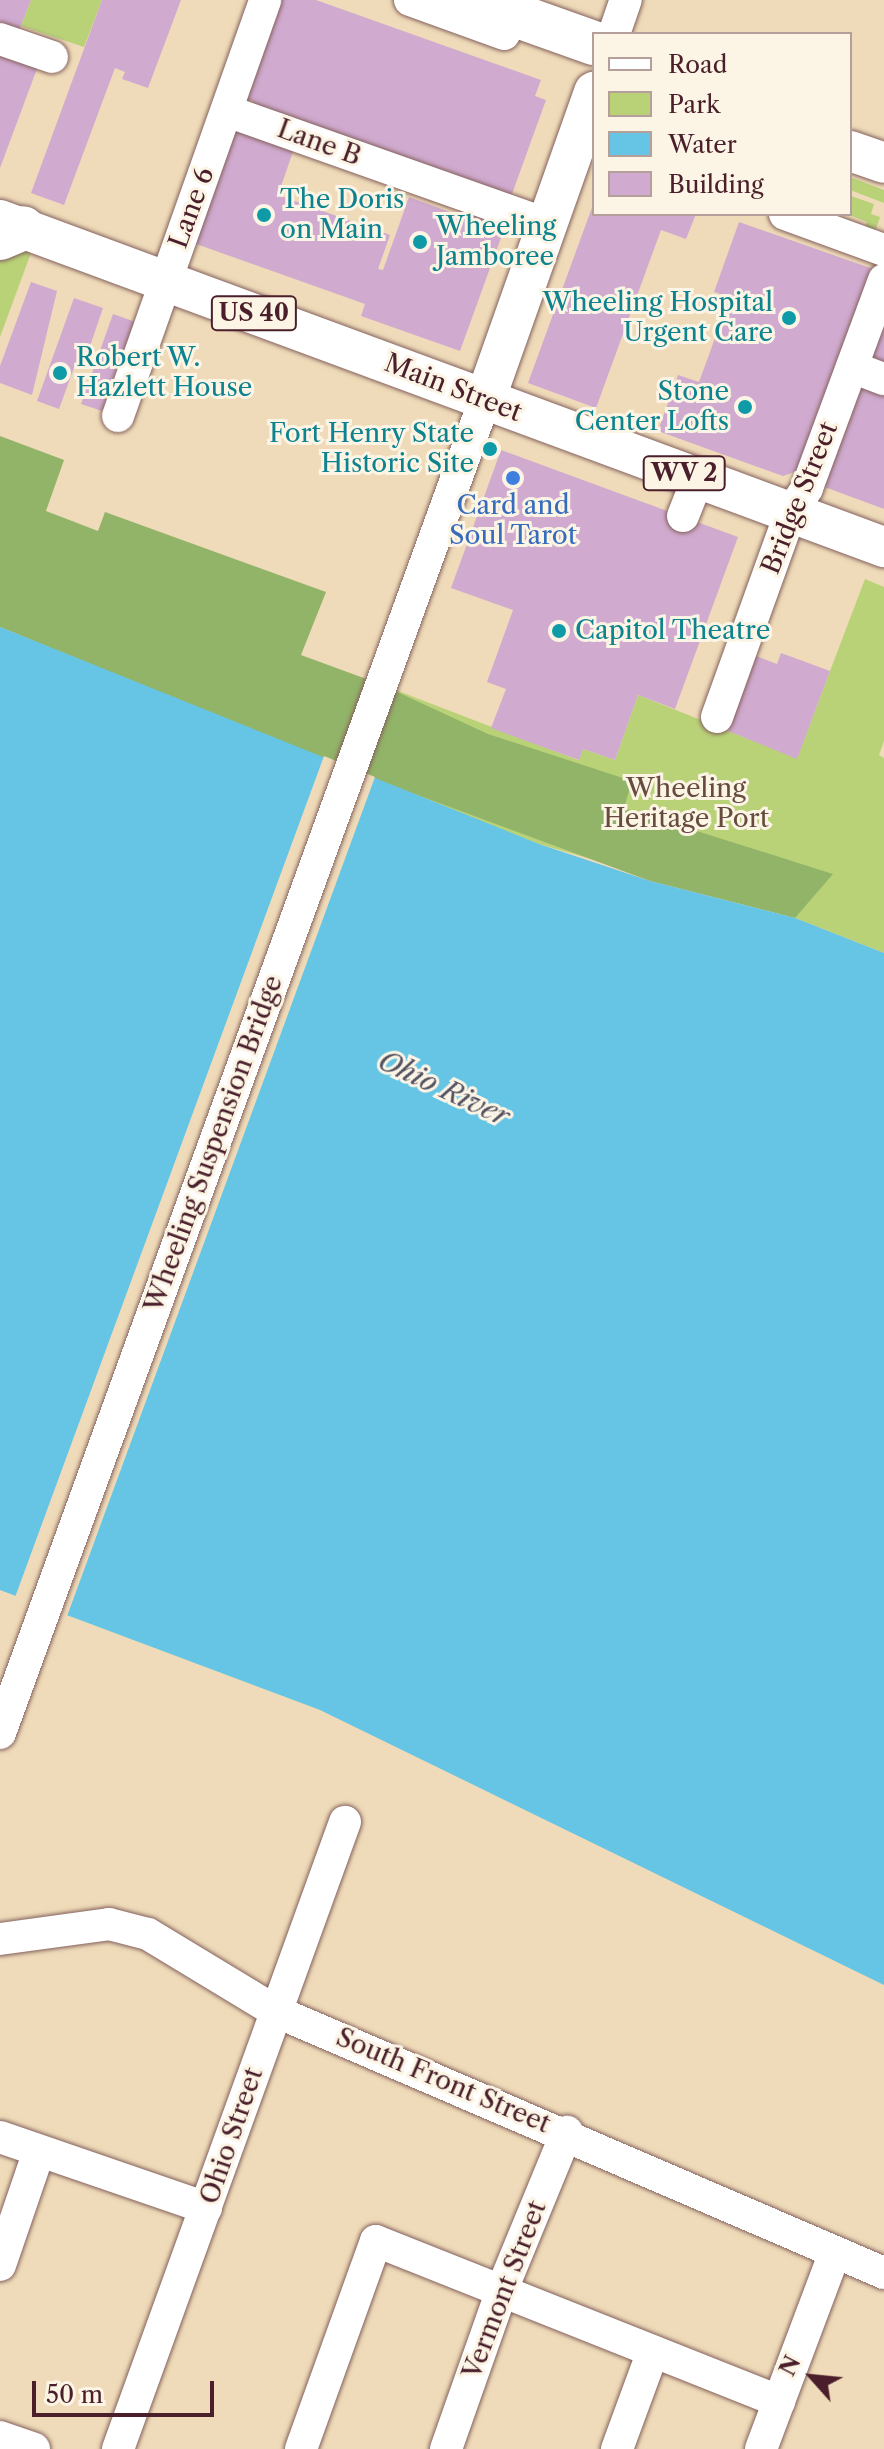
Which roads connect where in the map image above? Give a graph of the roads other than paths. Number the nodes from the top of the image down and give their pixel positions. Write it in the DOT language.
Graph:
graph roads {
  1 [pos="265,0"];
  2 [pos="410,0"];
  3 [pos="473,0"];
  4 [pos="543,0"];
  5 [pos="626,0"];
  6 [pos="615,32"];
  7 [pos="0,39"];
  8 [pos="592,40"];
  9 [pos="592,41"];
  10 [pos="592,42"];
  11 [pos="52,57"];
  12 [pos="592,103"];
  13 [pos="227,111"];
  14 [pos="585,142"];
  15 [pos="852,152"];
  16 [pos="884,163"];
  17 [pos="790,216"];
  18 [pos="546,224"];
  19 [pos="8,229"];
  20 [pos="884,250"];
  21 [pos="166,279"];
  22 [pos="884,280"];
  23 [pos="852,367"];
  24 [pos="884,379"];
  25 [pos="485,400"];
  26 [pos="118,416"];
  27 [pos="698,478"];
  28 [pos="791,512"];
  29 [pos="683,516"];
  30 [pos="884,547"];
  31 [pos="717,717"];
  32 [pos="0,1733"];
  33 [pos="345,1822"];
  34 [pos="0,1939"];
  35 [pos="275,2011"];
  36 [pos="567,2132"];
  37 [pos="0,2137"];
  38 [pos="39,2151"];
  39 [pos="206,2208"];
  40 [pos="835,2252"];
  41 [pos="0,2265"];
  42 [pos="884,2273"];
  43 [pos="503,2287"];
  44 [pos="653,2351"];
  45 [pos="779,2401"];
  46 [pos="0,2437"];
  47 [pos="769,2447"];
  48 [pos="34,2449"];
  49 [pos="118,2449"];
  50 [pos="301,2449"];
  51 [pos="446,2449"];
  52 [pos="617,2449"];
  1 -- 13 [label="street, Lane 6"];
  2 -- 10 [label="street"];
  3 -- 9 [label="highway"];
  4 -- 8 [label="main road"];
  5 -- 6 [label="street"];
  7 -- 11 [label="street"];
  12 -- 14 [label="main road"];
  13 -- 18 [label="street, Lane B"];
  13 -- 21 [label="street, Lane 6"];
  14 -- 18 [label="main road"];
  15 -- 16 [label="main road"];
  17 -- 20 [label="street"];
  18 -- 25 [label="main road"];
  19 -- 21 [label="main road, Main Street / US 40"];
  21 -- 25 [label="main road, Main Street / US 40"];
  21 -- 26 [label="street, Lane 6"];
  22 -- 23 [label="street, Bridge Street"];
  23 -- 24 [label="street"];
  23 -- 28 [label="street, Bridge Street"];
  25 -- 27 [label="main road, Main Street / WV 2"];
  25 -- 32 [label="street, Wheeling Suspension Bridge"];
  27 -- 28 [label="main road, Main Street / WV 2"];
  27 -- 29 [label="street"];
  28 -- 30 [label="main road, Main Street / WV 2"];
  28 -- 31 [label="street, Bridge Street"];
  33 -- 35 [label="street, Ohio Street"];
  34 -- 35 [label="street, South Front Street"];
  35 -- 36 [label="street, South Front Street"];
  35 -- 39 [label="street, Ohio Street"];
  36 -- 40 [label="street, South Front Street"];
  36 -- 43 [label="street, Vermont Street"];
  37 -- 38 [label="street"];
  38 -- 39 [label="street"];
  38 -- 41 [label="street"];
  39 -- 49 [label="street, Ohio Street"];
  40 -- 42 [label="street, South Front Street"];
  40 -- 45 [label="street"];
  43 -- 44 [label="street"];
  43 -- 50 [label="street"];
  43 -- 51 [label="street, Vermont Street"];
  44 -- 45 [label="street"];
  44 -- 52 [label="street"];
  45 -- 47 [label="street"];
  46 -- 48 [label="street"];
}
